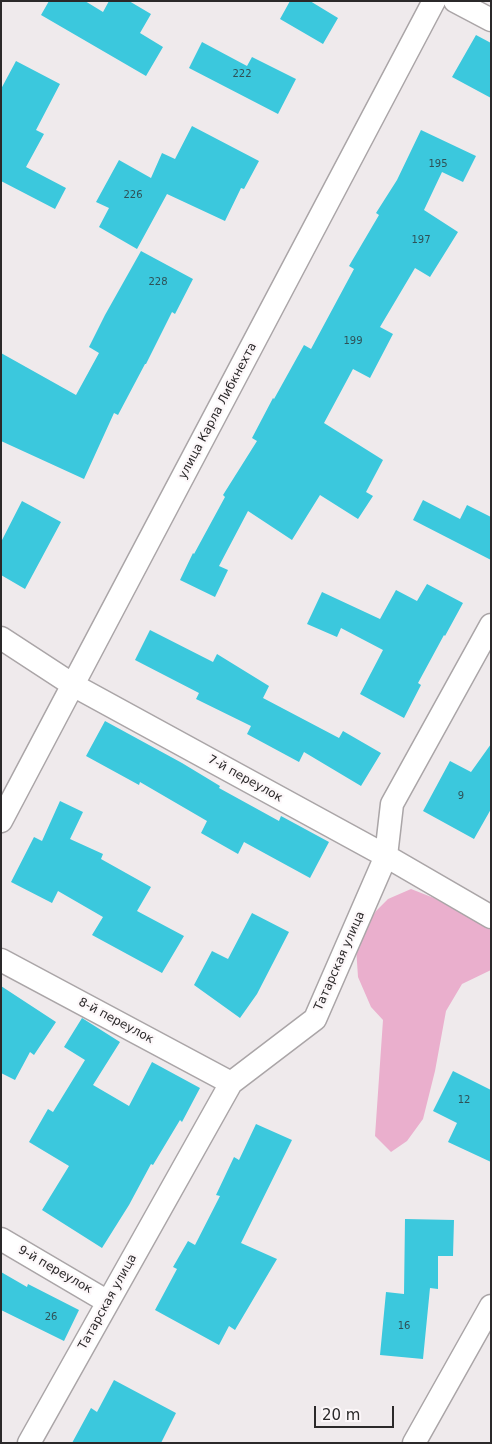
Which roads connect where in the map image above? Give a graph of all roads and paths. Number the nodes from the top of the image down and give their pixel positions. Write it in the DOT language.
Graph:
graph roads {
  1 [pos="434,1"];
  2 [pos="455,1"];
  3 [pos="491,20"];
  4 [pos="491,625"];
  5 [pos="1,638"];
  6 [pos="73,685"];
  7 [pos="1,821"];
  8 [pos="386,856"];
  9 [pos="491,917"];
  10 [pos="1,960"];
  11 [pos="231,1082"];
  12 [pos="1,1239"];
  13 [pos="108,1302"];
  14 [pos="491,1306"];
  15 [pos="29,1443"];
  16 [pos="414,1443"];
  1 -- 6 [label="street, улица Карла Либкнехта"];
  2 -- 3 [label="street"];
  4 -- 8 [label="street, Татарская улица"];
  5 -- 6 [label="street, 7-й переулок"];
  6 -- 7 [label="street, улица Карла Либкнехта"];
  6 -- 8 [label="street, 7-й переулок"];
  8 -- 9 [label="street, 7-й переулок"];
  8 -- 11 [label="street, Татарская улица"];
  10 -- 11 [label="street, 8-й переулок"];
  11 -- 13 [label="street, Татарская улица"];
  12 -- 13 [label="street, 9-й переулок"];
  13 -- 15 [label="street, Татарская улица"];
  14 -- 16 [label="street"];
}
